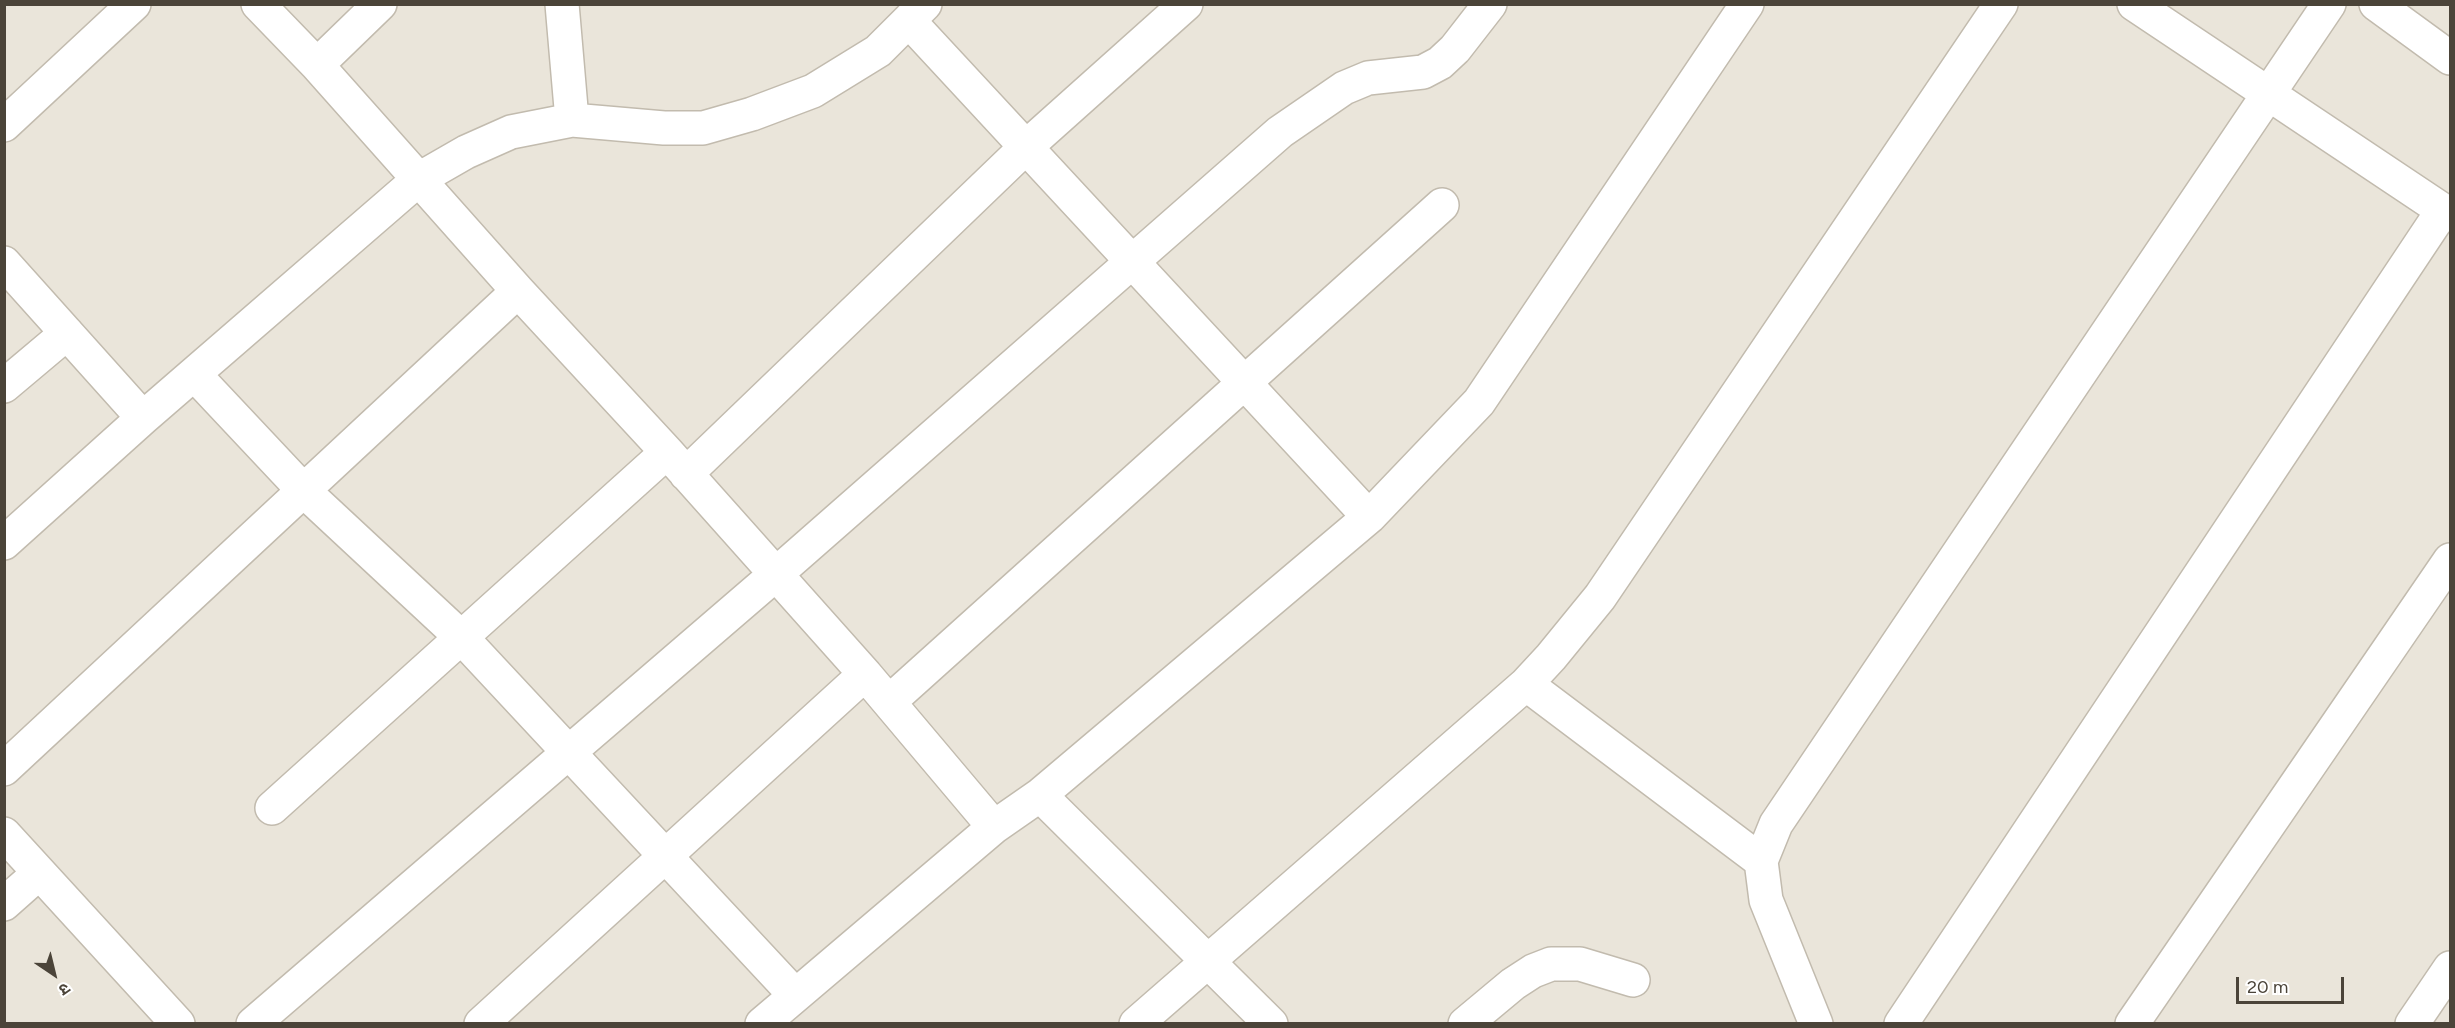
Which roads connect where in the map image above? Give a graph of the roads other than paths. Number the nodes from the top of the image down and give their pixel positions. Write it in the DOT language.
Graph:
graph roads {
  1 [pos="134,4"];
  2 [pos="258,4"];
  3 [pos="380,4"];
  4 [pos="562,4"];
  5 [pos="1186,4"];
  6 [pos="1490,4"];
  7 [pos="1747,4"];
  8 [pos="2001,4"];
  9 [pos="2134,4"];
  10 [pos="2329,4"];
  11 [pos="2376,4"];
  12 [pos="917,13"];
  13 [pos="2451,58"];
  14 [pos="317,64"];
  15 [pos="2268,94"];
  16 [pos="572,120"];
  17 [pos="4,125"];
  18 [pos="1026,147"];
  19 [pos="419,179"];
  20 [pos="1442,206"];
  21 [pos="2447,213"];
  22 [pos="1133,261"];
  23 [pos="4,264"];
  24 [pos="518,291"];
  25 [pos="67,333"];
  26 [pos="194,374"];
  27 [pos="1244,383"];
  28 [pos="4,386"];
  29 [pos="143,418"];
  30 [pos="677,463"];
  31 [pos="304,490"];
  32 [pos="1369,518"];
  33 [pos="4,543"];
  34 [pos="2451,560"];
  35 [pos="776,574"];
  36 [pos="462,638"];
  37 [pos="865,674"];
  38 [pos="1526,684"];
  39 [pos="889,702"];
  40 [pos="568,754"];
  41 [pos="4,769"];
  42 [pos="1040,795"];
  43 [pos="272,808"];
  44 [pos="994,826"];
  45 [pos="4,834"];
  46 [pos="665,856"];
  47 [pos="1761,861"];
  48 [pos="39,873"];
  49 [pos="4,904"];
  50 [pos="1208,961"];
  51 [pos="2451,968"];
  52 [pos="1633,980"];
  53 [pos="795,995"];
  54 [pos="172,1022"];
  55 [pos="253,1023"];
  56 [pos="481,1023"];
  57 [pos="762,1023"];
  58 [pos="1136,1023"];
  59 [pos="1271,1023"];
  60 [pos="1465,1023"];
  61 [pos="1816,1023"];
  62 [pos="1901,1023"];
  63 [pos="2132,1023"];
  64 [pos="2412,1023"];
  1 -- 17 [label="street"];
  2 -- 14 [label="street"];
  3 -- 14 [label="street"];
  4 -- 16 [label="street"];
  5 -- 18 [label="street"];
  6 -- 22 [label="street"];
  7 -- 32 [label="street"];
  8 -- 38 [label="street"];
  9 -- 15 [label="street"];
  10 -- 15 [label="street"];
  11 -- 13 [label="street"];
  12 -- 16 [label="street"];
  12 -- 18 [label="street"];
  14 -- 19 [label="street"];
  15 -- 21 [label="street"];
  15 -- 47 [label="street"];
  16 -- 19 [label="street"];
  18 -- 22 [label="street"];
  18 -- 30 [label="street"];
  19 -- 24 [label="street"];
  19 -- 26 [label="street"];
  20 -- 27 [label="street"];
  21 -- 62 [label="street"];
  22 -- 27 [label="street"];
  22 -- 35 [label="street"];
  23 -- 25 [label="street"];
  24 -- 30 [label="street"];
  24 -- 31 [label="street"];
  25 -- 28 [label="street"];
  25 -- 29 [label="street"];
  26 -- 29 [label="street"];
  26 -- 31 [label="street"];
  27 -- 32 [label="street"];
  27 -- 39 [label="street"];
  29 -- 33 [label="street"];
  30 -- 35 [label="street"];
  30 -- 36 [label="street"];
  31 -- 36 [label="street"];
  31 -- 41 [label="street"];
  32 -- 42 [label="street"];
  34 -- 63 [label="street"];
  35 -- 37 [label="street"];
  35 -- 40 [label="street"];
  36 -- 40 [label="street"];
  36 -- 43 [label="street"];
  37 -- 39 [label="street"];
  37 -- 46 [label="street"];
  38 -- 47 [label="street"];
  38 -- 50 [label="street"];
  39 -- 44 [label="street"];
  40 -- 46 [label="street"];
  40 -- 55 [label="street"];
  42 -- 44 [label="street"];
  42 -- 50 [label="street"];
  44 -- 53 [label="street"];
  45 -- 48 [label="street"];
  46 -- 53 [label="street"];
  46 -- 56 [label="street"];
  47 -- 61 [label="street"];
  48 -- 49 [label="street"];
  48 -- 54 [label="street"];
  50 -- 58 [label="street"];
  50 -- 59 [label="street"];
  51 -- 64 [label="street"];
  52 -- 60 [label="street"];
  53 -- 57 [label="street"];
}
